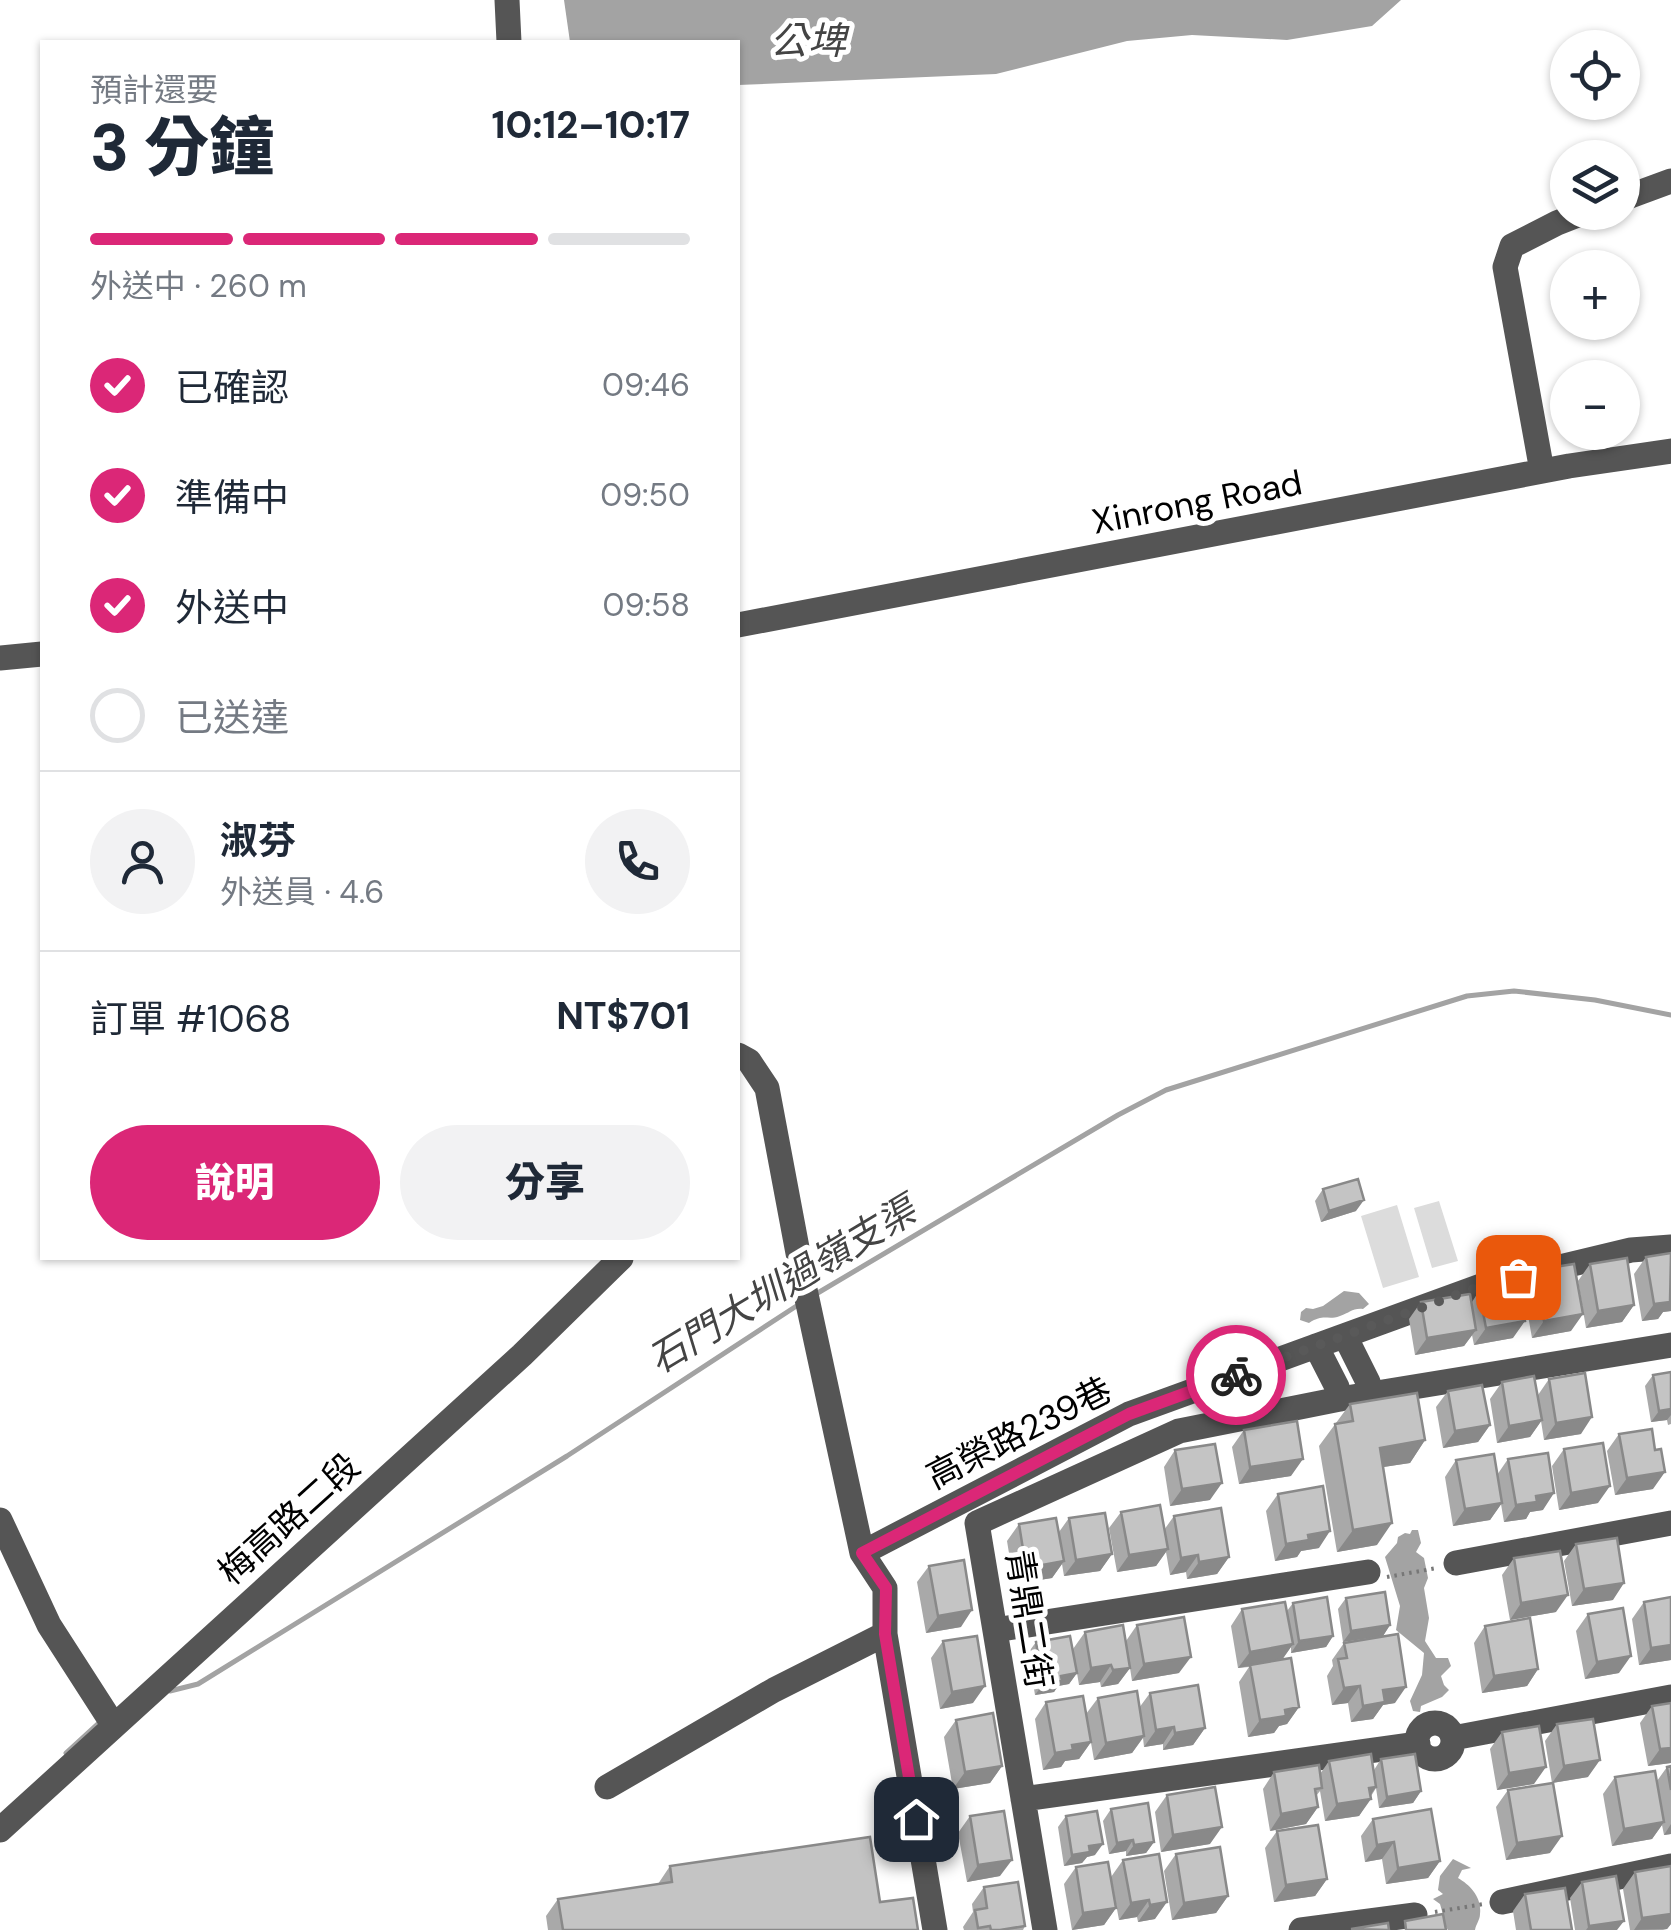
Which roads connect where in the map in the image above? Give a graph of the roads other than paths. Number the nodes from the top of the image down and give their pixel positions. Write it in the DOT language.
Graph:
graph roads {
  1 [pos="507,0"];
  2 [pos="509,40"];
  3 [pos="1671,182"];
  4 [pos="1640,193"];
  5 [pos="1550,227"];
  6 [pos="1671,451"];
  7 [pos="1542,471"];
  8 [pos="740,625"];
  9 [pos="40,654"];
  10 [pos="0,658"];
  11 [pos="740,1056"];
  12 [pos="1671,1247"];
  13 [pos="619,1260"];
  14 [pos="1344,1336"];
  15 [pos="1671,1345"];
  16 [pos="1316,1346"];
  17 [pos="1370,1394"];
  18 [pos="1340,1399"];
  19 [pos="0,1520"];
  20 [pos="1671,1523"];
  21 [pos="862,1553"];
  22 [pos="1445,1566"];
  23 [pos="1377,1575"];
  24 [pos="995,1630"];
  25 [pos="885,1634"];
  26 [pos="1671,1696"];
  27 [pos="110,1718"];
  28 [pos="606,1787"];
  29 [pos="1023,1799"];
  30 [pos="0,1830"];
  31 [pos="1671,1866"];
  32 [pos="1493,1903"];
  33 [pos="1426,1913"];
  34 [pos="935,1930"];
  35 [pos="1045,1930"];
  36 [pos="1301,1930"];
  1 -- 2 [label="street"];
  3 -- 4 [label="street"];
  5 -- 7 [label="street"];
  6 -- 7 [label="street, Xinrong Road"];
  7 -- 8 [label="street, Xinrong Road"];
  9 -- 10 [label="street"];
  11 -- 21 [label="street"];
  12 -- 14 [label="street, 高榮路239巷"];
  13 -- 27 [label="street, 梅高路二段"];
  14 -- 16 [label="street, 高榮路239巷"];
  14 -- 17 [label="street"];
  15 -- 17 [label="street"];
  16 -- 18 [label="street"];
  16 -- 21 [label="street, 高榮路239巷"];
  17 -- 18 [label="street"];
  18 -- 24 [label="street, 青鼎二街"];
  19 -- 27 [label="street"];
  20 -- 22 [label="street"];
  21 -- 25 [label="street"];
  23 -- 24 [label="street"];
  24 -- 29 [label="street, 青鼎二街"];
  25 -- 28 [label="street"];
  25 -- 34 [label="street"];
  26 -- 29 [label="street"];
  27 -- 30 [label="street, 梅高路二段"];
  29 -- 35 [label="street, 青鼎二街"];
  31 -- 32 [label="street"];
  33 -- 36 [label="street"];
}
